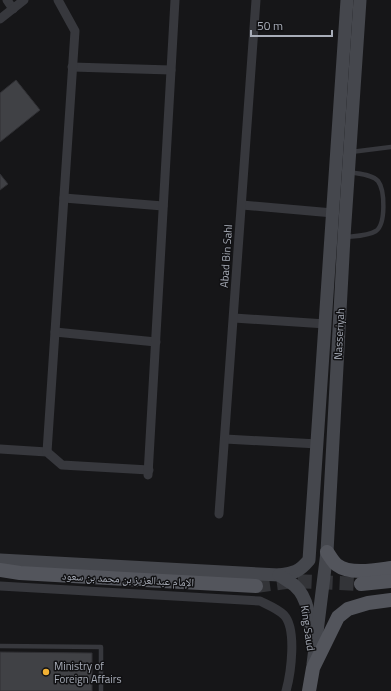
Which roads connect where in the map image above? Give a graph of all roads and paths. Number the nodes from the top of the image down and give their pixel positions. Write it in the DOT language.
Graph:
graph roads {
  1 [pos="7,0"];
  2 [pos="24,0"];
  3 [pos="58,0"];
  4 [pos="175,0"];
  5 [pos="256,0"];
  6 [pos="347,0"];
  7 [pos="360,0"];
  8 [pos="13,9"];
  9 [pos="0,19"];
  10 [pos="72,67"];
  11 [pos="171,70"];
  12 [pos="391,147"];
  13 [pos="350,152"];
  14 [pos="348,172"];
  15 [pos="64,198"];
  16 [pos="242,205"];
  17 [pos="163,206"];
  18 [pos="333,213"];
  19 [pos="344,237"];
  20 [pos="234,318"];
  21 [pos="326,324"];
  22 [pos="55,332"];
  23 [pos="156,342"];
  24 [pos="225,439"];
  25 [pos="318,444"];
  26 [pos="0,449"];
  27 [pos="47,452"];
  28 [pos="220,514"];
  29 [pos="327,552"];
  30 [pos="0,560"];
  31 [pos="391,568"];
  32 [pos="0,570"];
  33 [pos="279,575"];
  34 [pos="391,581"];
  35 [pos="361,584"];
  36 [pos="0,586"];
  37 [pos="256,586"];
  38 [pos="391,600"];
  39 [pos="0,646"];
  40 [pos="313,668"];
  41 [pos="101,691"];
  42 [pos="286,691"];
  43 [pos="309,691"];
  44 [pos="314,691"];
  1 -- 8 [label="street"];
  2 -- 8 [label="street"];
  3 -- 10 [label="street"];
  4 -- 11 [label="street"];
  5 -- 16 [label="street, Abad Bin Sahl"];
  6 -- 18 [label="street, Nasseriyah"];
  7 -- 13 [label="street, Nasseriyah"];
  8 -- 9 [label="street"];
  10 -- 11 [label="street"];
  10 -- 15 [label="street"];
  11 -- 17 [label="street"];
  12 -- 13 [label="lane"];
  13 -- 14 [label="street, Nasseriyah"];
  14 -- 19 [label="street, Nasseriyah"];
  14 -- 19 [label="lane"];
  15 -- 17 [label="street"];
  15 -- 22 [label="street"];
  16 -- 18 [label="street"];
  16 -- 20 [label="street, Abad Bin Sahl"];
  17 -- 23 [label="street"];
  18 -- 21 [label="street, Nasseriyah"];
  19 -- 29 [label="street, Nasseriyah"];
  20 -- 21 [label="street"];
  20 -- 24 [label="street, Abad Bin Sahl"];
  21 -- 25 [label="street, Nasseriyah"];
  22 -- 23 [label="street"];
  22 -- 27 [label="street"];
  23 -- 27 [label="street"];
  24 -- 25 [label="street"];
  24 -- 28 [label="street, Abad Bin Sahl"];
  25 -- 33 [label="street, Nasseriyah"];
  26 -- 27 [label="street"];
  29 -- 31 [label="main road"];
  29 -- 40 [label="street, Nasseriyah"];
  30 -- 33 [label="street"];
  32 -- 37 [label="main road, الإمام عبدالعزيز بن محمد بن سعود"];
  33 -- 40 [label="street, King Saud"];
  34 -- 35 [label="main road"];
  36 -- 42 [label="street"];
  38 -- 40 [label="main road"];
  39 -- 41 [label="lane"];
  40 -- 43 [label="main road"];
  40 -- 44 [label="street, King Saud"];
}
